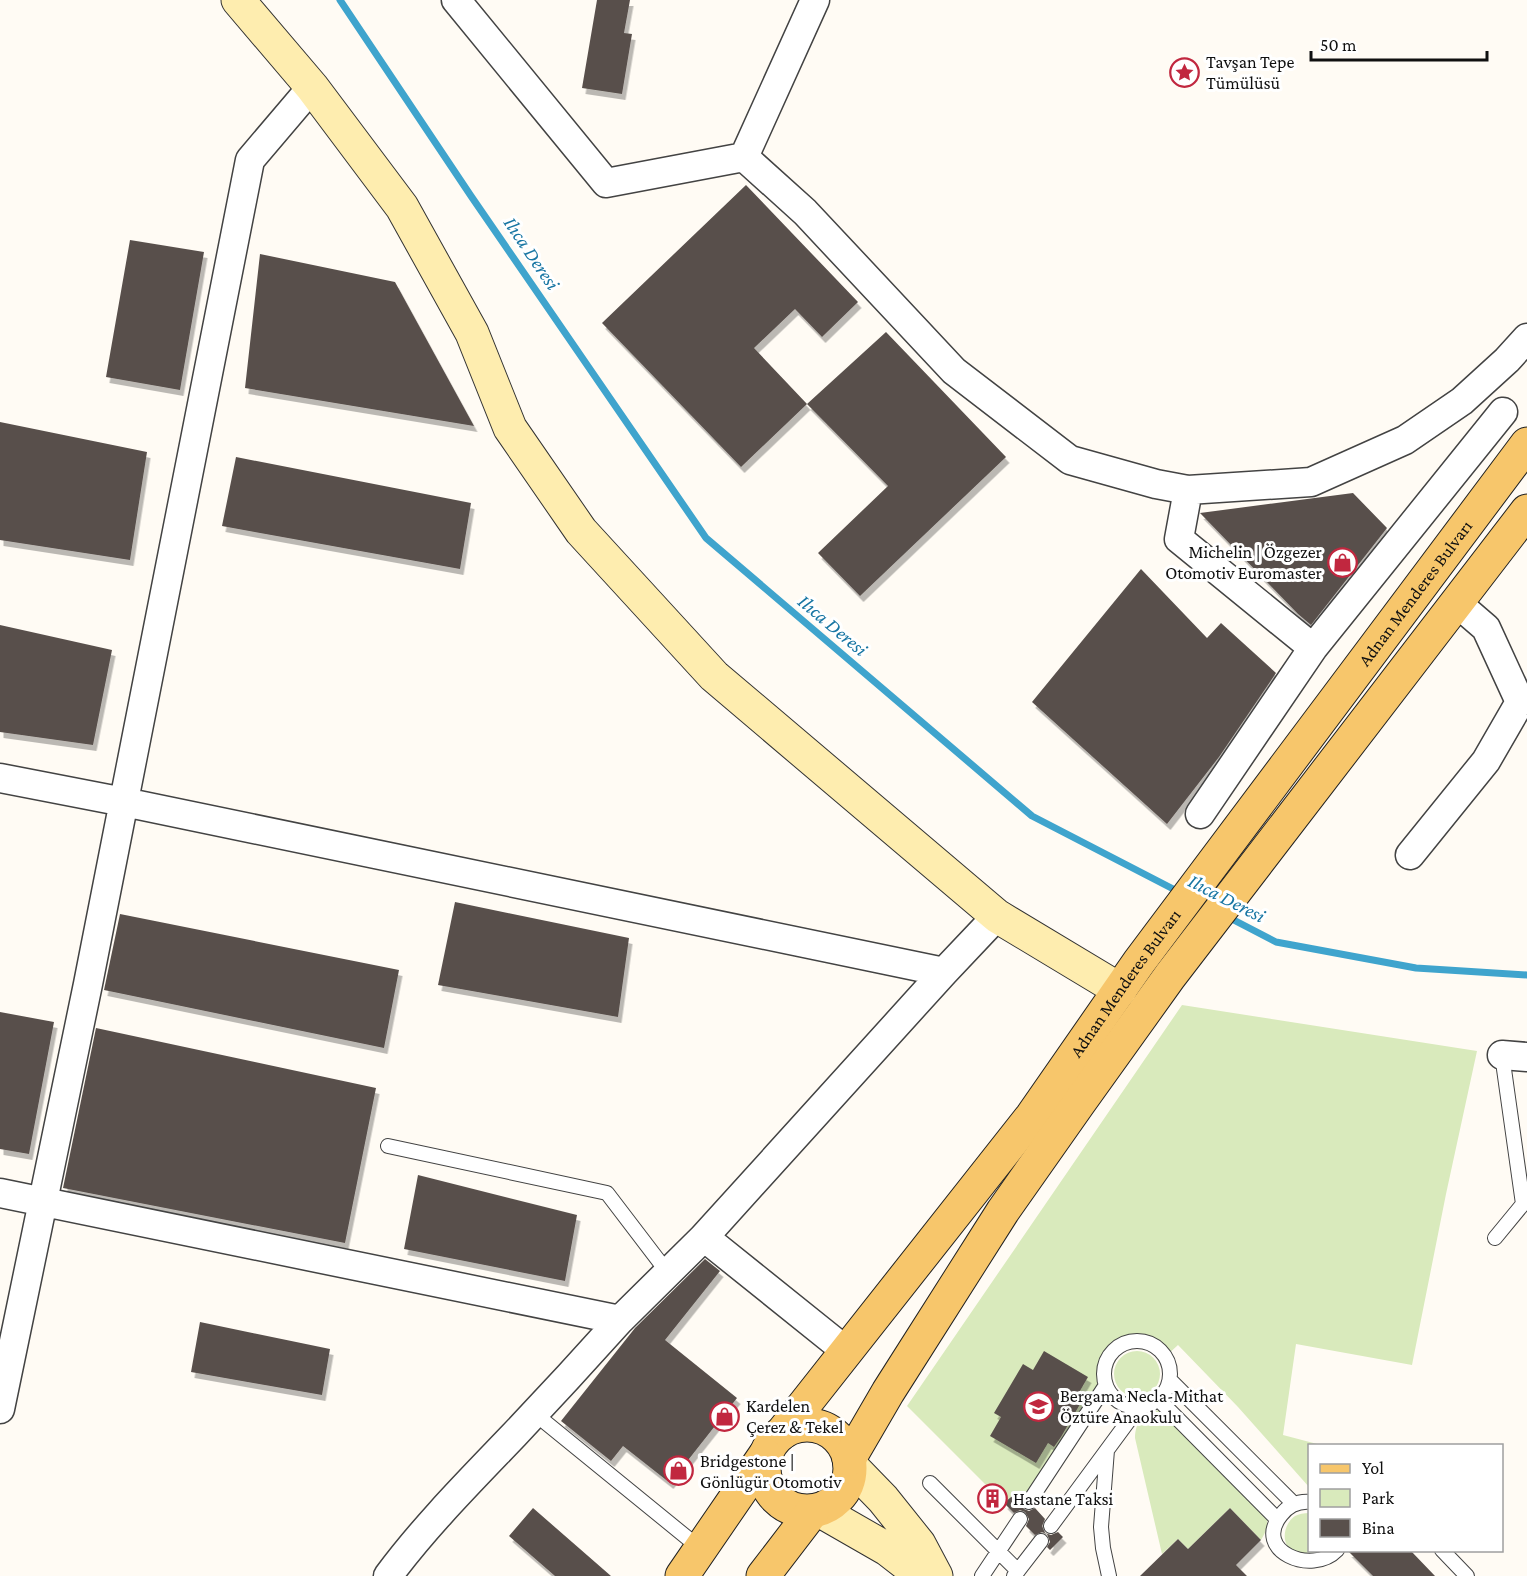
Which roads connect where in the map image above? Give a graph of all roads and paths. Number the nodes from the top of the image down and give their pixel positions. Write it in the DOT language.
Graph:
graph roads {
  1 [pos="238,0"];
  2 [pos="456,0"];
  3 [pos="815,0"];
  4 [pos="312,87"];
  5 [pos="744,157"];
  6 [pos="1527,338"];
  7 [pos="1462,401"];
  8 [pos="1515,413"];
  9 [pos="1527,444"];
  10 [pos="1188,490"];
  11 [pos="1527,511"];
  12 [pos="1457,603"];
  13 [pos="1313,648"];
  14 [pos="1523,701"];
  15 [pos="0,778"];
  16 [pos="124,802"];
  17 [pos="1200,814"];
  18 [pos="1410,855"];
  19 [pos="998,916"];
  20 [pos="944,972"];
  21 [pos="1120,990"];
  22 [pos="1514,1056"];
  23 [pos="388,1146"];
  24 [pos="0,1193"];
  25 [pos="43,1202"];
  26 [pos="704,1237"];
  27 [pos="1495,1238"];
  28 [pos="668,1273"];
  29 [pos="620,1320"];
  30 [pos="846,1351"];
  31 [pos="1170,1380"];
  32 [pos="1106,1385"];
  33 [pos="1159,1400"];
  34 [pos="1138,1408"];
  35 [pos="0,1409"];
  36 [pos="534,1413"];
  37 [pos="774,1444"];
  38 [pos="1107,1450"];
  39 [pos="850,1462"];
  40 [pos="930,1483"];
  41 [pos="1029,1502"];
  42 [pos="1308,1502"];
  43 [pos="1294,1504"];
  44 [pos="816,1511"];
  45 [pos="1020,1519"];
  46 [pos="1277,1520"];
  47 [pos="1051,1526"];
  48 [pos="1041,1541"];
  49 [pos="701,1549"];
  50 [pos="998,1551"];
  51 [pos="1336,1552"];
  52 [pos="1443,1552"];
  53 [pos="1016,1574"];
  54 [pos="388,1576"];
  55 [pos="682,1576"];
  56 [pos="763,1576"];
  57 [pos="922,1576"];
  58 [pos="936,1576"];
  59 [pos="982,1576"];
  60 [pos="1109,1576"];
  61 [pos="1467,1576"];
  1 -- 4 [label="street"];
  2 -- 5 [label="street"];
  3 -- 5 [label="street"];
  4 -- 16 [label="street"];
  4 -- 19 [label="street"];
  5 -- 10 [label="street"];
  6 -- 7 [label="street"];
  7 -- 8 [label="street"];
  7 -- 10 [label="street"];
  8 -- 13 [label="street"];
  9 -- 21 [label="main road, Adnan Menderes Bulvarı"];
  10 -- 13 [label="street"];
  11 -- 12 [label="main road, Adnan Menderes Bulvarı"];
  12 -- 14 [label="street"];
  12 -- 39 [label="main road, Adnan Menderes Bulvarı"];
  13 -- 17 [label="street"];
  14 -- 18 [label="street"];
  15 -- 16 [label="street"];
  16 -- 20 [label="street"];
  16 -- 25 [label="street"];
  19 -- 20 [label="street"];
  19 -- 21 [label="street"];
  20 -- 26 [label="street"];
  21 -- 30 [label="main road, Adnan Menderes Bulvarı"];
  22 -- 27 [label="lane"];
  23 -- 28 [label="lane"];
  24 -- 25 [label="street"];
  25 -- 29 [label="street"];
  25 -- 35 [label="street"];
  26 -- 28 [label="street"];
  26 -- 30 [label="street"];
  28 -- 29 [label="street"];
  29 -- 36 [label="street"];
  30 -- 37 [label="main road, Adnan Menderes Bulvarı"];
  31 -- 32 [label="lane"];
  31 -- 33 [label="lane"];
  31 -- 43 [label="lane"];
  32 -- 34 [label="lane"];
  32 -- 41 [label="lane"];
  33 -- 34 [label="lane"];
  33 -- 46 [label="lane"];
  34 -- 38 [label="lane"];
  36 -- 49 [label="lane"];
  36 -- 54 [label="street"];
  37 -- 39 [label="main road"];
  37 -- 44 [label="main road"];
  37 -- 49 [label="main road, Adnan Menderes Bulvarı"];
  38 -- 47 [label="lane"];
  38 -- 60 [label="lane"];
  39 -- 44 [label="main road"];
  39 -- 58 [label="street"];
  40 -- 50 [label="lane"];
  42 -- 43 [label="lane"];
  43 -- 46 [label="lane"];
  44 -- 56 [label="main road"];
  44 -- 57 [label="street"];
  45 -- 50 [label="lane"];
  46 -- 51 [label="lane"];
  48 -- 53 [label="lane"];
  49 -- 55 [label="main road, Adnan Menderes Bulvarı"];
  50 -- 53 [label="lane"];
  50 -- 59 [label="lane"];
  52 -- 61 [label="lane"];
}
